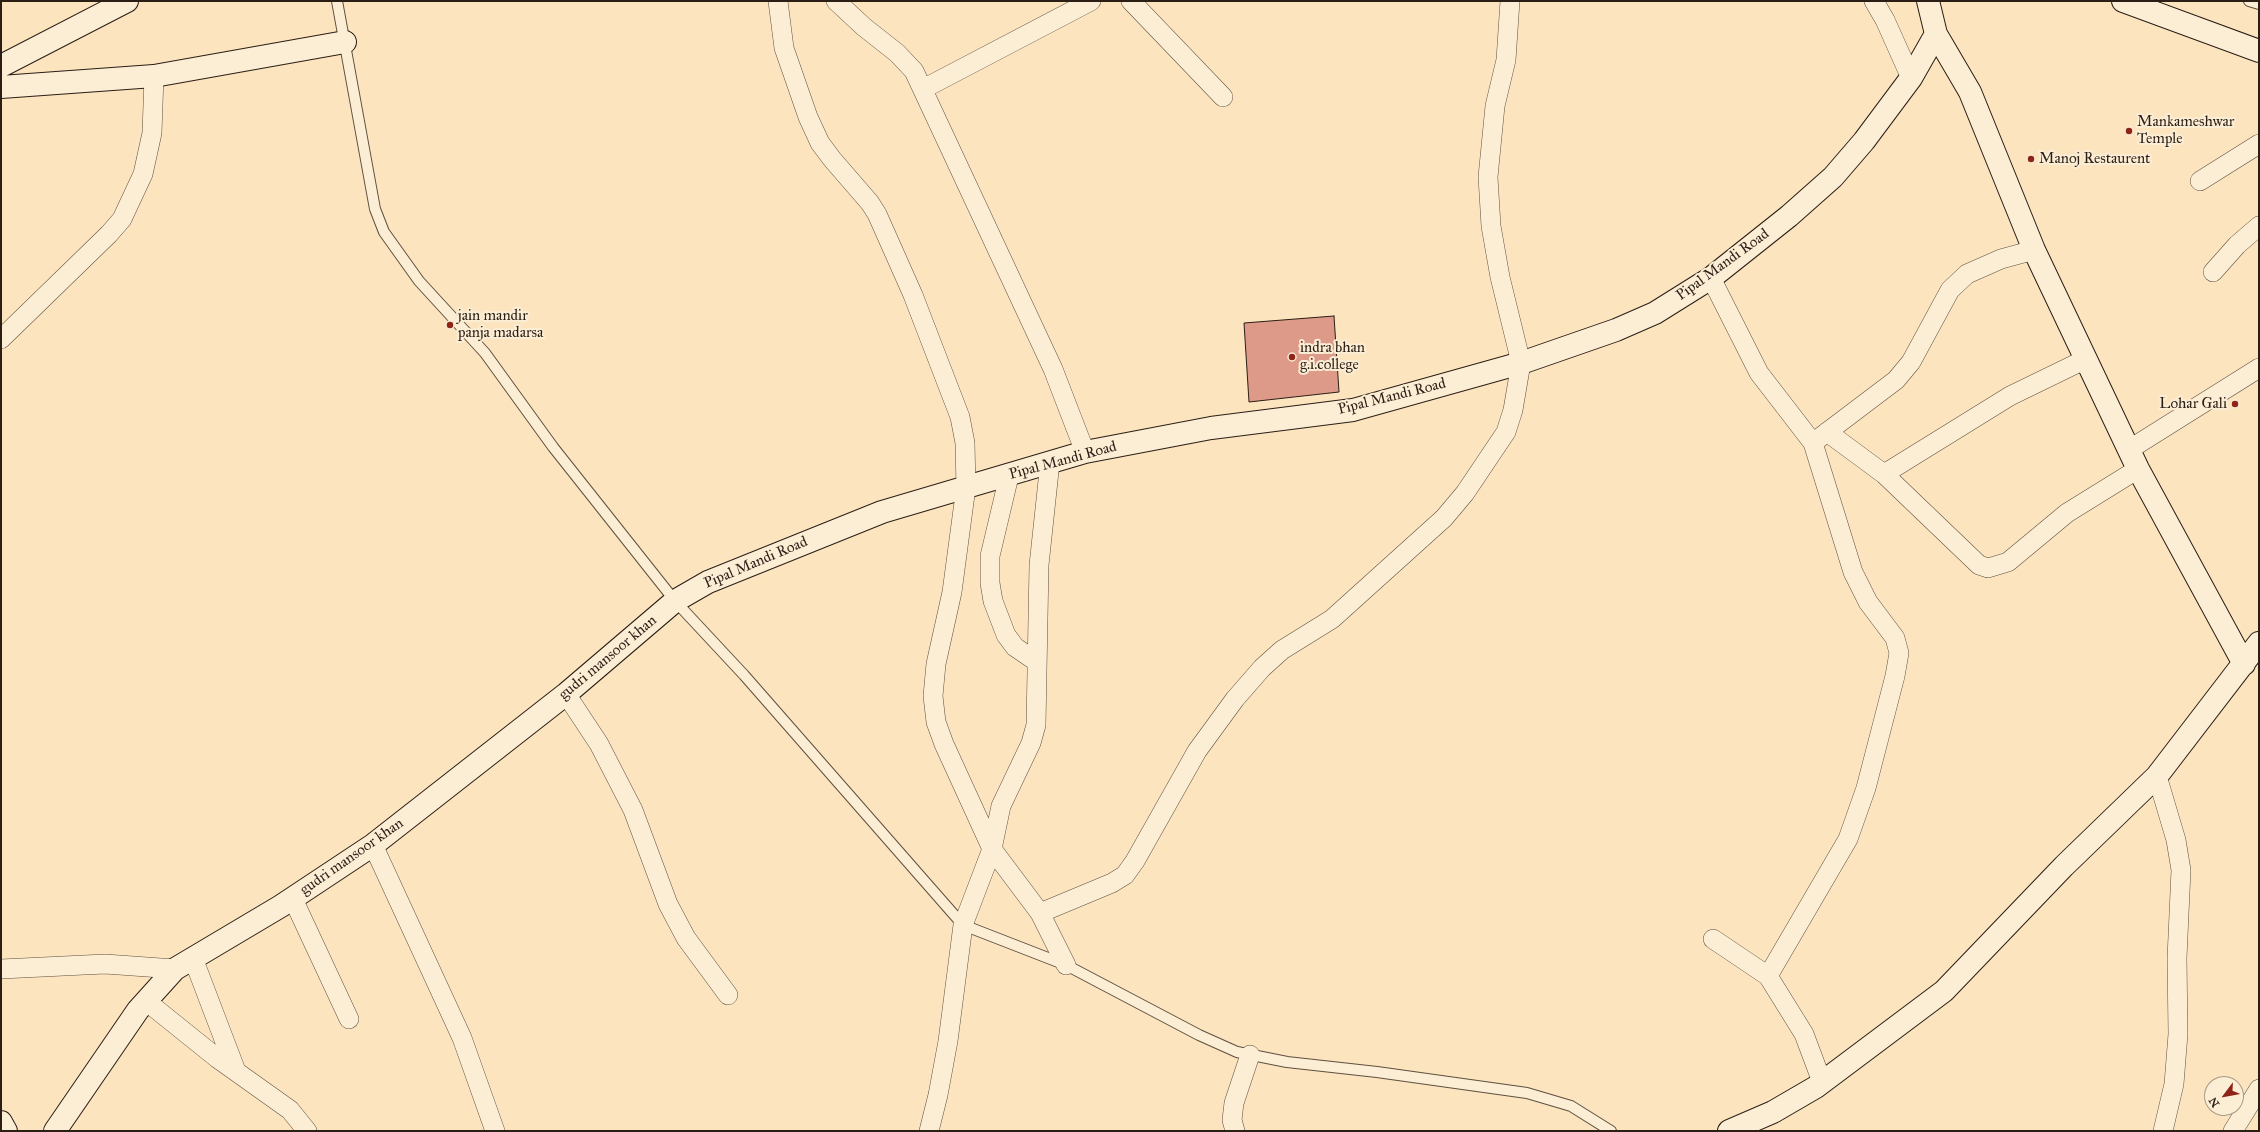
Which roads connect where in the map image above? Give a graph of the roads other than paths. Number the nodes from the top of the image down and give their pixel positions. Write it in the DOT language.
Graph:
graph roads {
  1 [pos="127,1"];
  2 [pos="337,1"];
  3 [pos="778,1"];
  4 [pos="836,1"];
  5 [pos="1091,1"];
  6 [pos="1131,1"];
  7 [pos="1510,1"];
  8 [pos="1874,1"];
  9 [pos="1928,1"];
  10 [pos="2123,1"];
  11 [pos="2249,1"];
  12 [pos="2259,4"];
  13 [pos="1936,34"];
  14 [pos="345,42"];
  15 [pos="2259,51"];
  16 [pos="1,66"];
  17 [pos="154,76"];
  18 [pos="1911,78"];
  19 [pos="1,86"];
  20 [pos="922,89"];
  21 [pos="1223,97"];
  22 [pos="2259,144"];
  23 [pos="2200,181"];
  24 [pos="2259,226"];
  25 [pos="2034,250"];
  26 [pos="2213,272"];
  27 [pos="1711,278"];
  28 [pos="1,339"];
  29 [pos="2086,359"];
  30 [pos="1521,362"];
  31 [pos="2259,368"];
  32 [pos="1820,437"];
  33 [pos="2130,449"];
  34 [pos="1085,452"];
  35 [pos="1050,462"];
  36 [pos="2138,469"];
  37 [pos="1884,474"];
  38 [pos="1009,476"];
  39 [pos="966,488"];
  40 [pos="675,601"];
  41 [pos="2259,643"];
  42 [pos="1036,662"];
  43 [pos="2244,664"];
  44 [pos="566,694"];
  45 [pos="2157,776"];
  46 [pos="373,845"];
  47 [pos="992,849"];
  48 [pos="293,898"];
  49 [pos="1040,913"];
  50 [pos="963,925"];
  51 [pos="1713,939"];
  52 [pos="184,963"];
  53 [pos="1066,965"];
  54 [pos="1,969"];
  55 [pos="1768,976"];
  56 [pos="728,995"];
  57 [pos="146,1001"];
  58 [pos="349,1019"];
  59 [pos="1250,1055"];
  60 [pos="236,1072"];
  61 [pos="1822,1082"];
  62 [pos="2259,1089"];
  63 [pos="1,1122"];
  64 [pos="6,1131"];
  65 [pos="55,1131"];
  66 [pos="307,1131"];
  67 [pos="495,1131"];
  68 [pos="929,1131"];
  69 [pos="1235,1131"];
  70 [pos="1611,1131"];
  71 [pos="1729,1131"];
  72 [pos="2163,1131"];
  73 [pos="2233,1131"];
  1 -- 16 [label="street"];
  2 -- 14 [label="lane"];
  3 -- 39 [label="street"];
  4 -- 20 [label="street"];
  5 -- 20 [label="street"];
  6 -- 21 [label="street"];
  7 -- 30 [label="street"];
  8 -- 18 [label="street"];
  9 -- 13 [label="street"];
  10 -- 15 [label="street"];
  11 -- 12 [label="lane"];
  13 -- 18 [label="street, Pipal Mandi Road"];
  13 -- 25 [label="street"];
  14 -- 17 [label="street"];
  14 -- 40 [label="lane"];
  17 -- 19 [label="street"];
  17 -- 28 [label="street"];
  18 -- 27 [label="street, Pipal Mandi Road"];
  20 -- 34 [label="street"];
  22 -- 23 [label="street"];
  24 -- 26 [label="street"];
  25 -- 29 [label="street"];
  25 -- 32 [label="street"];
  27 -- 30 [label="street, Pipal Mandi Road"];
  27 -- 32 [label="street"];
  29 -- 33 [label="street"];
  29 -- 37 [label="street"];
  30 -- 34 [label="street, Pipal Mandi Road"];
  30 -- 49 [label="street"];
  31 -- 33 [label="street"];
  32 -- 37 [label="street"];
  32 -- 55 [label="street"];
  33 -- 36 [label="street"];
  34 -- 35 [label="street, Pipal Mandi Road"];
  35 -- 38 [label="street, Pipal Mandi Road"];
  35 -- 42 [label="street"];
  36 -- 37 [label="street"];
  36 -- 43 [label="street"];
  38 -- 39 [label="street, Pipal Mandi Road"];
  38 -- 42 [label="street"];
  39 -- 40 [label="street, Pipal Mandi Road"];
  39 -- 47 [label="street"];
  40 -- 44 [label="street, gudri mansoor khan"];
  40 -- 50 [label="lane"];
  41 -- 43 [label="street"];
  42 -- 47 [label="street"];
  43 -- 45 [label="street"];
  44 -- 46 [label="street, gudri mansoor khan"];
  44 -- 56 [label="street"];
  45 -- 61 [label="street"];
  45 -- 72 [label="street"];
  46 -- 48 [label="street, gudri mansoor khan"];
  46 -- 67 [label="street"];
  47 -- 49 [label="street"];
  47 -- 50 [label="street"];
  48 -- 52 [label="street, gudri mansoor khan"];
  48 -- 58 [label="street"];
  49 -- 53 [label="street"];
  50 -- 53 [label="lane"];
  50 -- 68 [label="street"];
  51 -- 55 [label="street"];
  52 -- 54 [label="street"];
  52 -- 57 [label="street, gudri mansoor khan"];
  52 -- 60 [label="street"];
  53 -- 59 [label="lane"];
  55 -- 61 [label="street"];
  57 -- 60 [label="street"];
  57 -- 65 [label="street, gudri mansoor khan"];
  59 -- 69 [label="street"];
  59 -- 70 [label="lane"];
  60 -- 66 [label="street"];
  61 -- 71 [label="street"];
  62 -- 73 [label="street"];
  63 -- 64 [label="street"];
}
